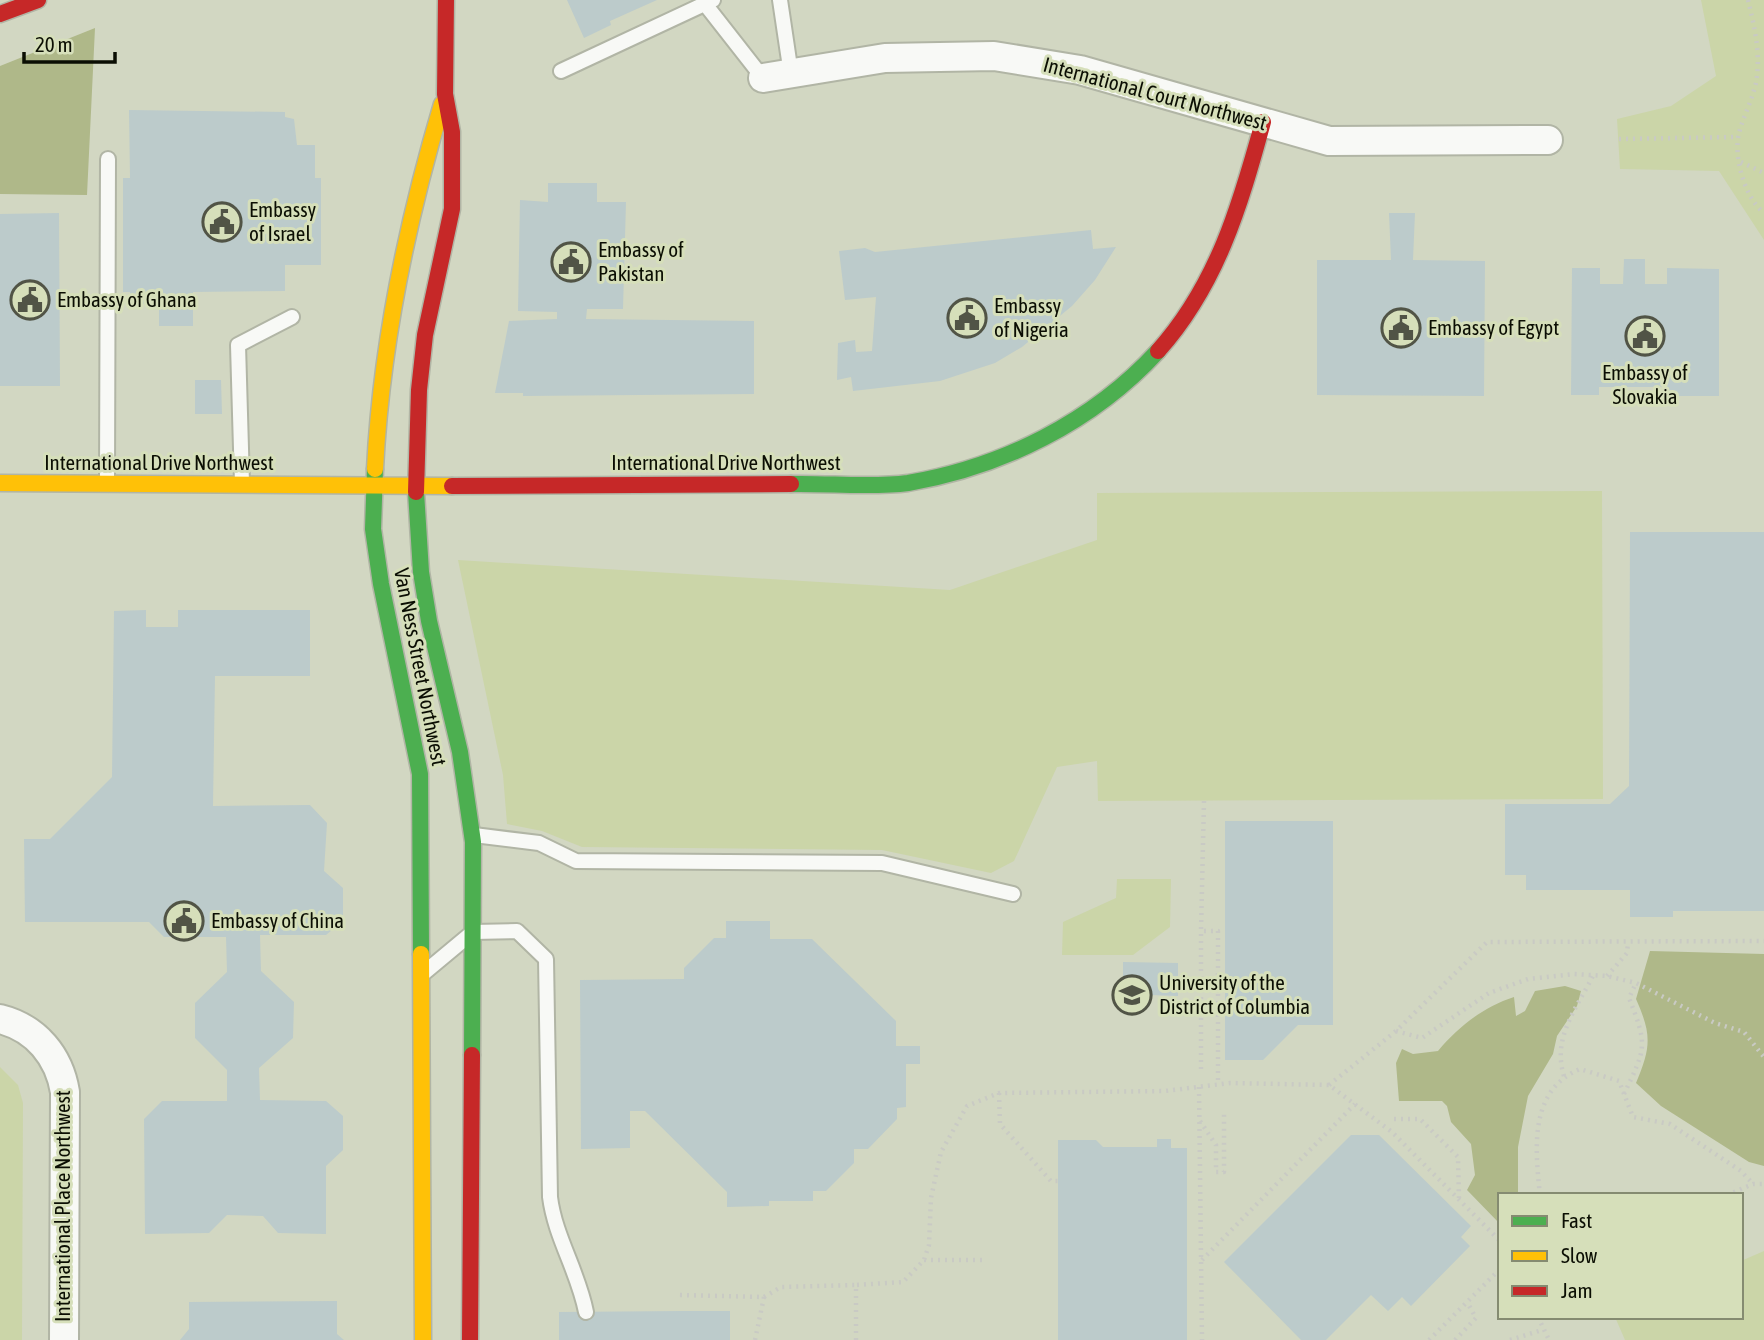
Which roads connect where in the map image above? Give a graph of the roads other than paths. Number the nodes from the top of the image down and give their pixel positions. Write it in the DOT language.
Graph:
graph roads {
  1 [pos="38,0"];
  2 [pos="446,0"];
  3 [pos="780,0"];
  4 [pos="709,2"];
  5 [pos="0,14"];
  6 [pos="561,71"];
  7 [pos="791,74"];
  8 [pos="763,78"];
  9 [pos="445,94"];
  10 [pos="1263,122"];
  11 [pos="1548,140"];
  12 [pos="108,159"];
  13 [pos="292,317"];
  14 [pos="0,483"];
  15 [pos="107,484"];
  16 [pos="242,484"];
  17 [pos="416,485"];
  18 [pos="374,486"];
  19 [pos="472,835"];
  20 [pos="1013,894"];
  21 [pos="473,932"];
  22 [pos="423,974"];
  23 [pos="0,1019"];
  24 [pos="586,1312"];
  25 [pos="64,1340"];
  26 [pos="423,1340"];
  27 [pos="470,1340"];
  1 -- 5 [label="main road"];
  2 -- 9 [label="main road, Van Ness Street Northwest"];
  3 -- 7 [label="lane"];
  4 -- 6 [label="lane"];
  4 -- 8 [label="lane"];
  7 -- 8 [label="street, International Court Northwest"];
  7 -- 10 [label="street, International Court Northwest"];
  9 -- 17 [label="main road, Van Ness Street Northwest"];
  9 -- 18 [label="main road, Van Ness Street Northwest"];
  10 -- 11 [label="street, International Court Northwest"];
  10 -- 17 [label="main road, International Drive Northwest"];
  12 -- 15 [label="lane"];
  13 -- 16 [label="lane"];
  14 -- 15 [label="main road, International Drive Northwest"];
  15 -- 16 [label="main road, International Drive Northwest"];
  16 -- 18 [label="main road, International Drive Northwest"];
  17 -- 18 [label="main road, International Drive Northwest"];
  17 -- 19 [label="main road, Van Ness Street Northwest"];
  18 -- 22 [label="main road, Van Ness Street Northwest"];
  19 -- 20 [label="lane"];
  19 -- 21 [label="main road, Van Ness Street Northwest"];
  21 -- 22 [label="lane"];
  21 -- 24 [label="lane"];
  21 -- 27 [label="main road, Van Ness Street Northwest"];
  22 -- 26 [label="main road, Van Ness Street Northwest"];
  23 -- 25 [label="street, International Place Northwest"];
}
